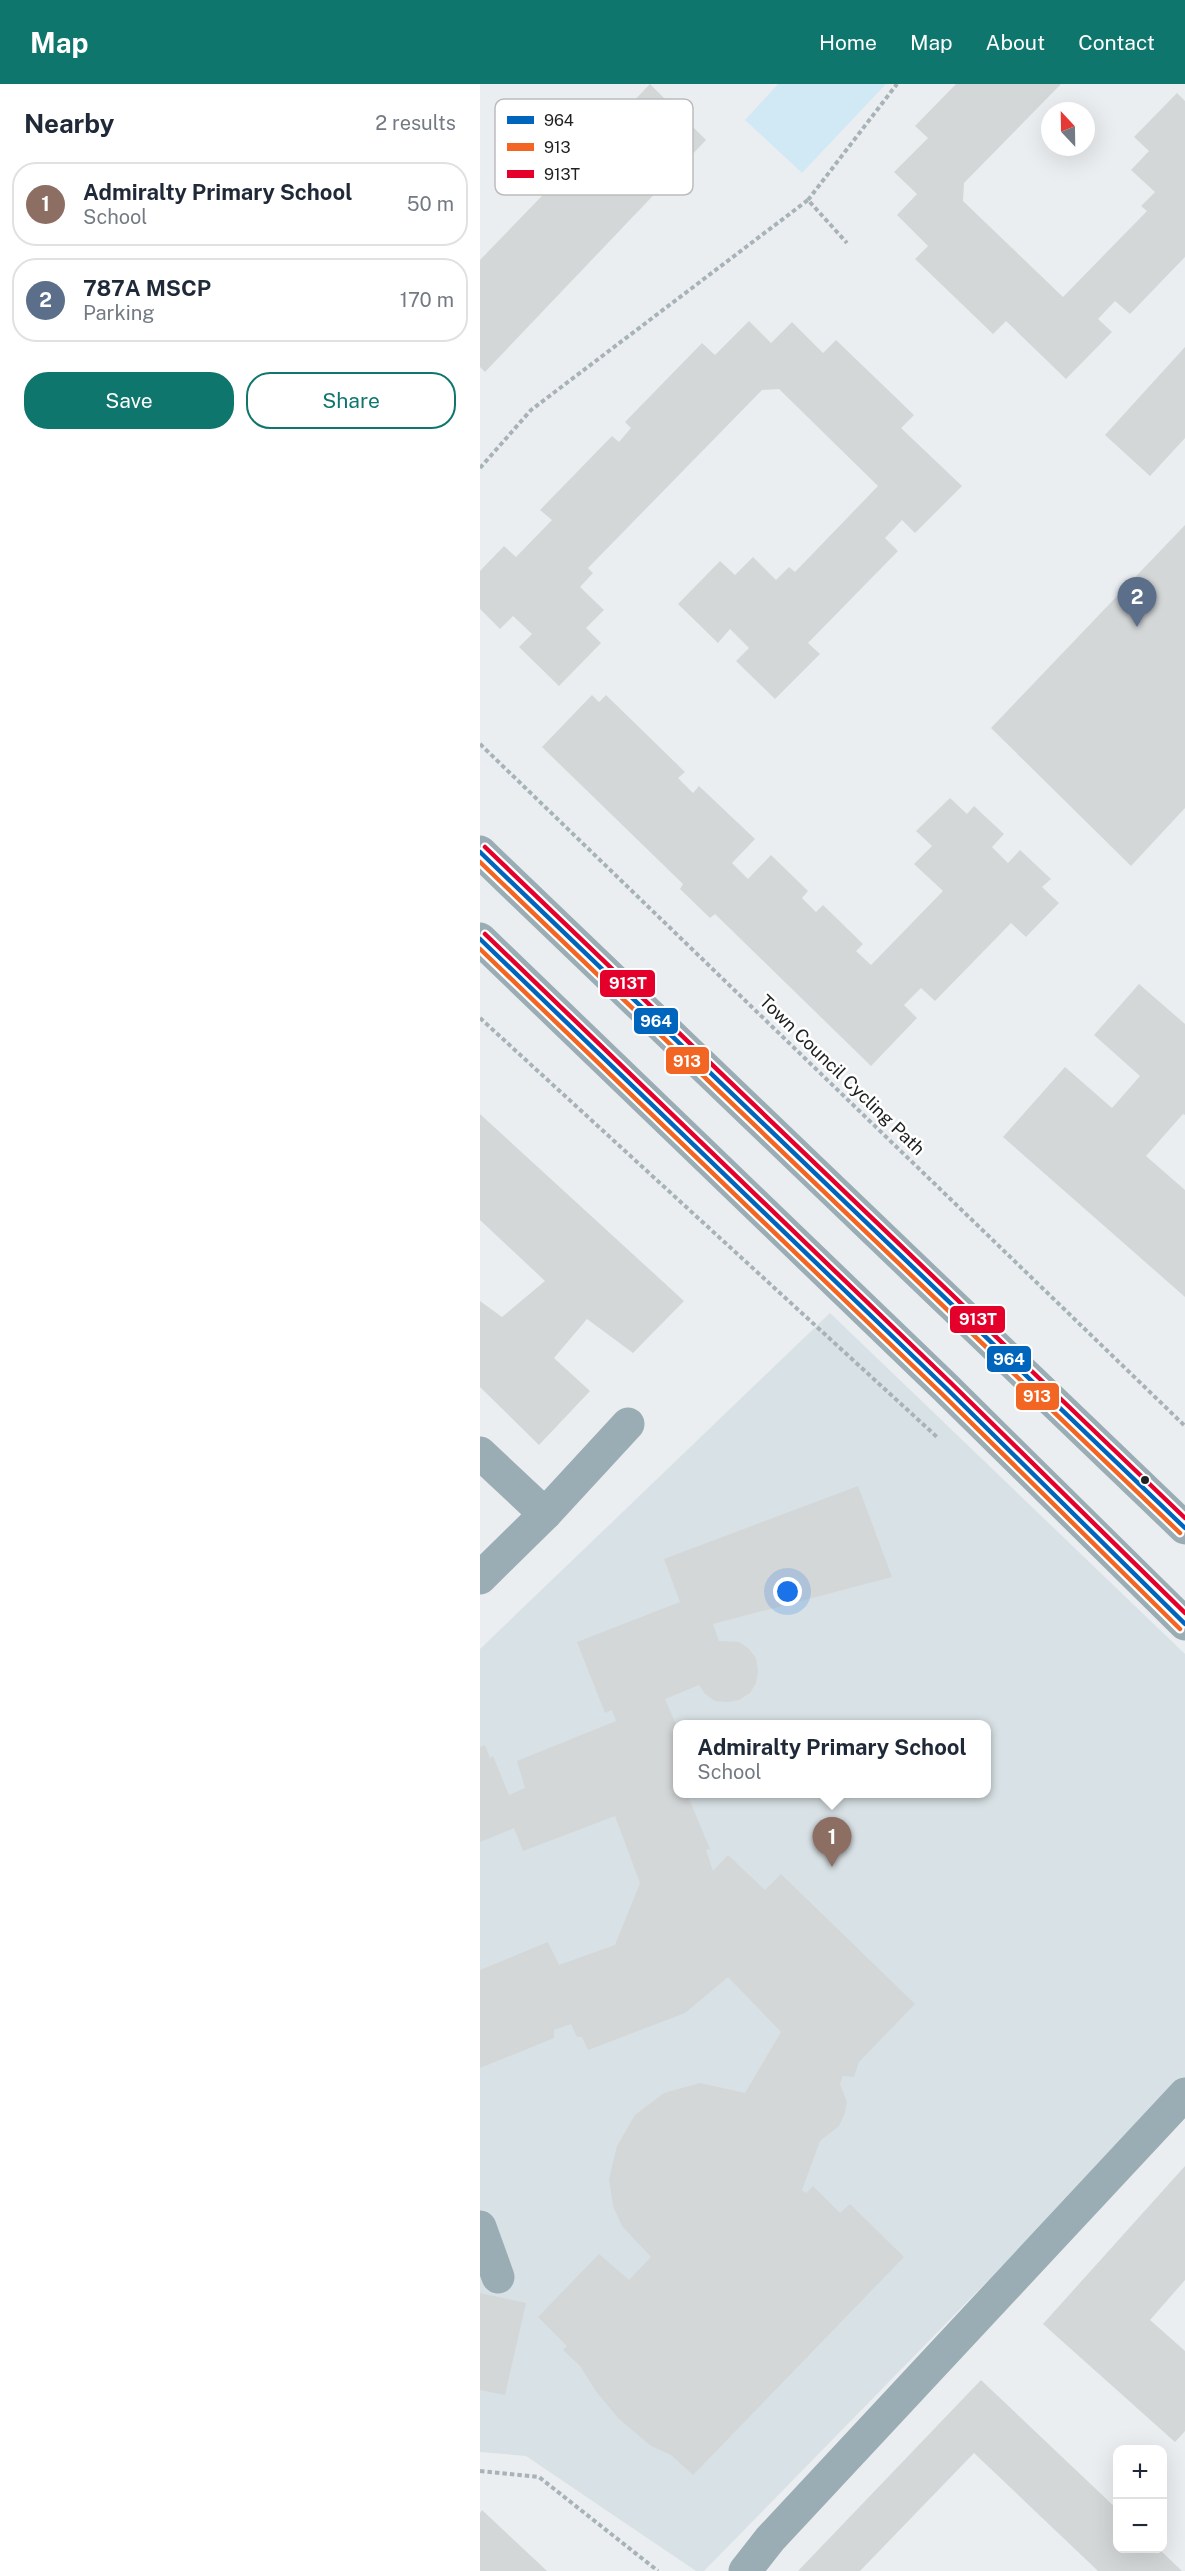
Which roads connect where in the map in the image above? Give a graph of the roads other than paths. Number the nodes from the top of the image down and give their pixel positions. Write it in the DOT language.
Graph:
graph roads {
  1 [pos="480,852"];
  2 [pos="480,939"];
  3 [pos="628,1424"];
  4 [pos="480,1453"];
  5 [pos="544,1514"];
  6 [pos="1185,1528"];
  7 [pos="480,1578"];
  8 [pos="1185,1624"];
  9 [pos="1185,2094"];
  10 [pos="480,2227"];
  11 [pos="498,2277"];
  12 [pos="745,2571"];
  1 -- 6 [label="street"];
  2 -- 8 [label="street"];
  3 -- 5 [label="street"];
  4 -- 5 [label="street"];
  5 -- 7 [label="street"];
  9 -- 12 [label="street"];
  10 -- 11 [label="street"];
}
